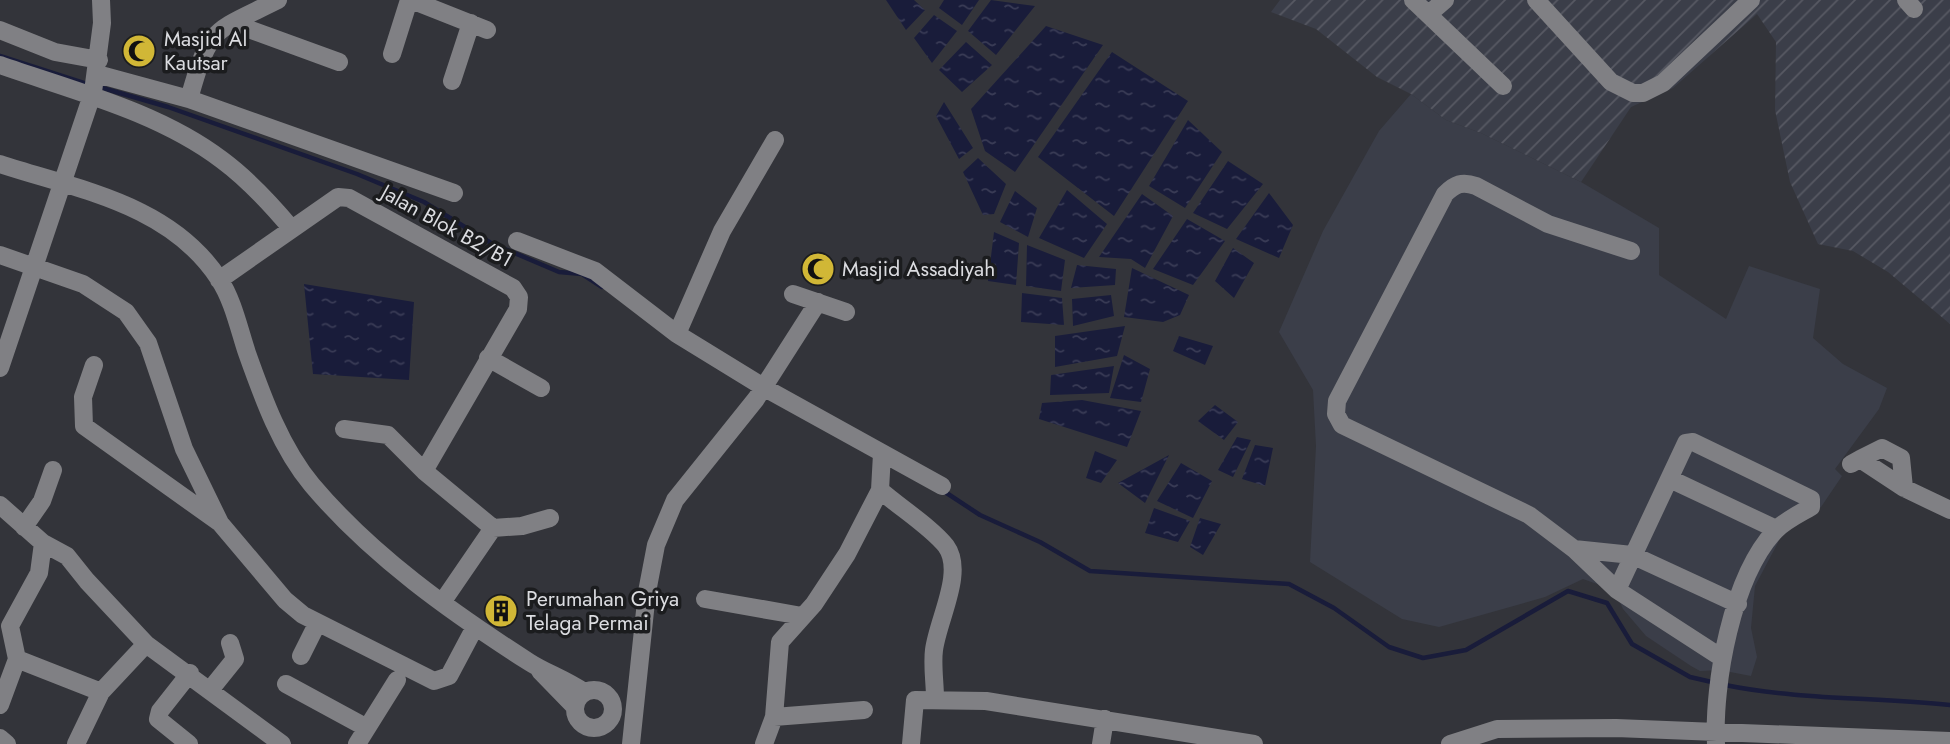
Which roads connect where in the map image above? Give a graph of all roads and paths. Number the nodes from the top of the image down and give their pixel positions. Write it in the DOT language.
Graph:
graph roads {
  1 [pos="101,0"];
  2 [pos="278,0"];
  3 [pos="410,0"];
  4 [pos="1413,0"];
  5 [pos="1445,0"];
  6 [pos="1536,0"];
  7 [pos="1751,0"];
  8 [pos="1430,13"];
  9 [pos="232,23"];
  10 [pos="0,30"];
  11 [pos="392,54"];
  12 [pos="339,62"];
  13 [pos="0,65"];
  14 [pos="95,80"];
  15 [pos="452,81"];
  16 [pos="1503,86"];
  17 [pos="189,99"];
  18 [pos="775,140"];
  19 [pos="0,164"];
  20 [pos="62,184"];
  21 [pos="454,193"];
  22 [pos="291,228"];
  23 [pos="517,241"];
  24 [pos="1630,251"];
  25 [pos="0,255"];
  26 [pos="35,266"];
  27 [pos="219,280"];
  28 [pos="793,294"];
  29 [pos="818,302"];
  30 [pos="846,312"];
  31 [pos="677,334"];
  32 [pos="4,346"];
  33 [pos="488,358"];
  34 [pos="94,365"];
  35 [pos="0,368"];
  36 [pos="541,388"];
  37 [pos="761,392"];
  38 [pos="344,429"];
  39 [pos="882,456"];
  40 [pos="1855,462"];
  41 [pos="53,470"];
  42 [pos="424,471"];
  43 [pos="1670,479"];
  44 [pos="880,485"];
  45 [pos="942,486"];
  46 [pos="0,505"];
  47 [pos="1950,510"];
  48 [pos="550,518"];
  49 [pos="220,523"];
  50 [pos="23,527"];
  51 [pos="493,528"];
  52 [pos="1776,529"];
  53 [pos="43,543"];
  54 [pos="1574,548"];
  55 [pos="1632,555"];
  56 [pos="1616,590"];
  57 [pos="705,599"];
  58 [pos="443,601"];
  59 [pos="1738,604"];
  60 [pos="774,611"];
  61 [pos="802,616"];
  62 [pos="317,624"];
  63 [pos="475,627"];
  64 [pos="780,642"];
  65 [pos="230,643"];
  66 [pos="146,644"];
  67 [pos="300,656"];
  68 [pos="17,659"];
  69 [pos="1721,667"];
  70 [pos="190,673"];
  71 [pos="397,680"];
  72 [pos="285,684"];
  73 [pos="210,690"];
  74 [pos="101,692"];
  75 [pos="935,698"];
  76 [pos="579,700"];
  77 [pos="0,705"];
  78 [pos="864,710"];
  79 [pos="774,717"];
  80 [pos="1105,719"];
  81 [pos="583,725"];
  82 [pos="605,725"];
  83 [pos="368,728"];
  84 [pos="0,738"];
  85 [pos="1716,740"];
  86 [pos="1950,741"];
  87 [pos="7,744"];
  88 [pos="76,744"];
  89 [pos="189,744"];
  90 [pos="282,744"];
  91 [pos="357,744"];
  92 [pos="579,744"];
  93 [pos="597,744"];
  94 [pos="631,744"];
  95 [pos="764,744"];
  96 [pos="911,744"];
  97 [pos="1101,744"];
  98 [pos="1254,744"];
  99 [pos="1450,744"];
  1 -- 14 [label="street"];
  2 -- 9 [label="street"];
  3 -- 11 [label="street"];
  3 -- 15 [label="street"];
  4 -- 8 [label="street"];
  5 -- 8 [label="street"];
  6 -- 7 [label="street"];
  8 -- 16 [label="street"];
  9 -- 12 [label="street"];
  9 -- 17 [label="street"];
  10 -- 14 [label="street"];
  13 -- 14 [label="street"];
  14 -- 17 [label="street"];
  14 -- 20 [label="street"];
  14 -- 22 [label="street"];
  17 -- 21 [label="street"];
  18 -- 31 [label="street"];
  19 -- 20 [label="street"];
  20 -- 26 [label="street"];
  20 -- 27 [label="street"];
  22 -- 27 [label="street, Jalan Blok B2/B1"];
  22 -- 33 [label="street, Jalan Blok B2/B1"];
  23 -- 31 [label="street"];
  24 -- 54 [label="street"];
  25 -- 26 [label="street"];
  26 -- 32 [label="street"];
  26 -- 49 [label="street"];
  27 -- 58 [label="street"];
  28 -- 29 [label="street"];
  29 -- 30 [label="street"];
  29 -- 37 [label="street"];
  31 -- 37 [label="street"];
  32 -- 35 [label="street"];
  33 -- 36 [label="street"];
  33 -- 42 [label="street, Jalan Blok B2/B1"];
  34 -- 49 [label="street"];
  37 -- 39 [label="street"];
  37 -- 94 [label="street"];
  38 -- 42 [label="street"];
  39 -- 44 [label="street"];
  39 -- 45 [label="street"];
  40 -- 47 [label="street"];
  41 -- 50 [label="street"];
  42 -- 51 [label="street"];
  43 -- 52 [label="street"];
  43 -- 52 [label="street"];
  43 -- 55 [label="street"];
  44 -- 61 [label="street"];
  44 -- 75 [label="street"];
  46 -- 50 [label="street"];
  48 -- 51 [label="street"];
  49 -- 62 [label="street"];
  50 -- 53 [label="street"];
  51 -- 58 [label="street"];
  52 -- 59 [label="street"];
  53 -- 66 [label="street"];
  53 -- 68 [label="street"];
  54 -- 55 [label="street"];
  54 -- 56 [label="street"];
  55 -- 56 [label="street"];
  55 -- 59 [label="street"];
  56 -- 69 [label="street"];
  57 -- 60 [label="street"];
  58 -- 63 [label="street"];
  59 -- 69 [label="street"];
  60 -- 61 [label="street"];
  60 -- 64 [label="street"];
  61 -- 64 [label="street"];
  62 -- 63 [label="street"];
  62 -- 67 [label="street"];
  63 -- 76 [label="street"];
  64 -- 79 [label="street"];
  65 -- 73 [label="street"];
  66 -- 70 [label="street"];
  66 -- 74 [label="street"];
  68 -- 74 [label="street"];
  68 -- 77 [label="street"];
  69 -- 85 [label="street"];
  70 -- 73 [label="street"];
  70 -- 89 [label="street"];
  71 -- 83 [label="street"];
  72 -- 83 [label="street"];
  73 -- 90 [label="street"];
  74 -- 88 [label="street"];
  75 -- 80 [label="street"];
  75 -- 96 [label="street"];
  76 -- 81 [label="street"];
  76 -- 82 [label="street"];
  78 -- 79 [label="street"];
  79 -- 95 [label="street"];
  80 -- 97 [label="street"];
  80 -- 98 [label="street"];
  81 -- 82 [label="street"];
  81 -- 92 [label="street"];
  82 -- 93 [label="street"];
  83 -- 91 [label="street"];
  84 -- 87 [label="street"];
  85 -- 86 [label="street"];
  85 -- 99 [label="street"];
}
